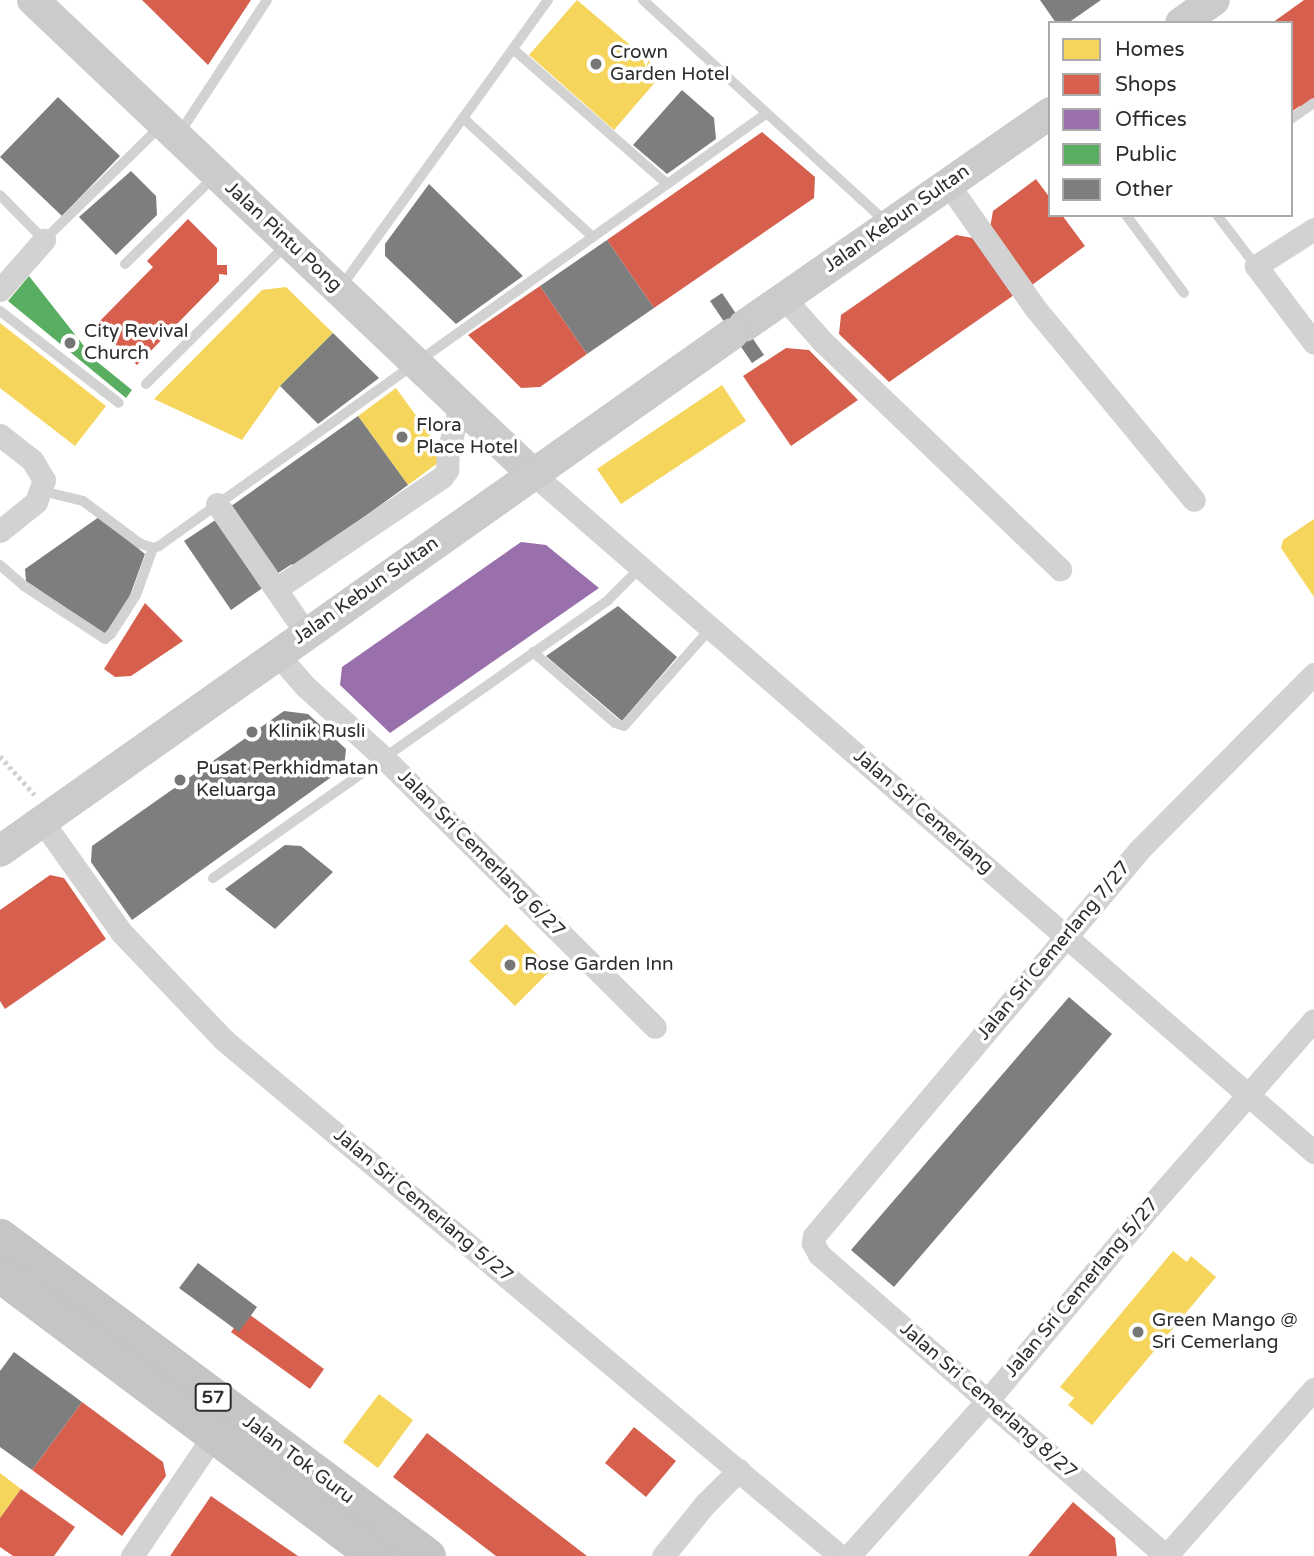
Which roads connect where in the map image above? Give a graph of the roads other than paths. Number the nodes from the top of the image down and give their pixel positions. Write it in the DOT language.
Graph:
graph roads {
  1 [pos="267,0"];
  2 [pos="548,0"];
  3 [pos="643,0"];
  4 [pos="1214,0"];
  5 [pos="44,4"];
  6 [pos="1184,21"];
  7 [pos="513,49"];
  8 [pos="1314,103"];
  9 [pos="767,113"];
  10 [pos="1048,114"];
  11 [pos="463,118"];
  12 [pos="1293,118"];
  13 [pos="170,130"];
  14 [pos="217,174"];
  15 [pos="667,184"];
  16 [pos="948,184"];
  17 [pos="0,195"];
  18 [pos="1127,217"];
  19 [pos="1219,217"];
  20 [pos="889,225"];
  21 [pos="1314,229"];
  22 [pos="593,237"];
  23 [pos="44,240"];
  24 [pos="289,242"];
  25 [pos="125,264"];
  26 [pos="1256,266"];
  27 [pos="0,290"];
  28 [pos="339,290"];
  29 [pos="1184,293"];
  30 [pos="784,298"];
  31 [pos="0,311"];
  32 [pos="1314,343"];
  33 [pos="416,363"];
  34 [pos="146,384"];
  35 [pos="119,403"];
  36 [pos="460,405"];
  37 [pos="0,435"];
  38 [pos="532,473"];
  39 [pos="42,491"];
  40 [pos="1194,500"];
  41 [pos="218,504"];
  42 [pos="0,531"];
  43 [pos="153,548"];
  44 [pos="0,565"];
  45 [pos="640,567"];
  46 [pos="1060,569"];
  47 [pos="276,589"];
  48 [pos="711,628"];
  49 [pos="306,634"];
  50 [pos="533,652"];
  51 [pos="278,654"];
  52 [pos="1314,674"];
  53 [pos="383,757"];
  54 [pos="47,817"];
  55 [pos="0,850"];
  56 [pos="213,878"];
  57 [pos="1066,936"];
  58 [pos="1314,1020"];
  59 [pos="655,1027"];
  60 [pos="1247,1094"];
  61 [pos="1314,1152"];
  62 [pos="0,1237"];
  63 [pos="813,1243"];
  64 [pos="0,1274"];
  65 [pos="1314,1389"];
  66 [pos="988,1400"];
  67 [pos="214,1435"];
  68 [pos="739,1470"];
  69 [pos="132,1556"];
  70 [pos="376,1556"];
  71 [pos="427,1556"];
  72 [pos="663,1556"];
  73 [pos="840,1556"];
  74 [pos="849,1556"];
  75 [pos="1166,1556"];
  1 -- 13 [label="lane"];
  2 -- 7 [label="lane"];
  3 -- 9 [label="lane"];
  4 -- 6 [label="main road"];
  5 -- 13 [label="main road, Jalan Pintu Pong"];
  7 -- 11 [label="lane"];
  7 -- 15 [label="lane"];
  8 -- 12 [label="lane"];
  9 -- 15 [label="lane"];
  9 -- 20 [label="lane"];
  10 -- 16 [label="main road, Jalan Kebun Sultan"];
  11 -- 22 [label="lane"];
  11 -- 28 [label="lane"];
  13 -- 14 [label="main road, Jalan Pintu Pong"];
  13 -- 23 [label="lane"];
  14 -- 24 [label="main road, Jalan Pintu Pong"];
  14 -- 25 [label="lane"];
  15 -- 22 [label="lane"];
  16 -- 20 [label="main road, Jalan Kebun Sultan"];
  16 -- 40 [label="street"];
  17 -- 23 [label="lane"];
  18 -- 29 [label="lane"];
  19 -- 26 [label="lane"];
  20 -- 30 [label="main road, Jalan Kebun Sultan"];
  21 -- 26 [label="street"];
  22 -- 33 [label="lane"];
  23 -- 27 [label="street"];
  24 -- 28 [label="main road, Jalan Pintu Pong"];
  24 -- 34 [label="lane"];
  26 -- 32 [label="street"];
  28 -- 33 [label="main road, Jalan Pintu Pong"];
  30 -- 38 [label="main road, Jalan Kebun Sultan"];
  30 -- 46 [label="street"];
  31 -- 35 [label="lane"];
  33 -- 36 [label="main road, Jalan Pintu Pong"];
  33 -- 41 [label="lane"];
  36 -- 38 [label="main road, Jalan Pintu Pong"];
  36 -- 47 [label="street"];
  37 -- 39 [label="street"];
  38 -- 45 [label="street, Jalan Sri Cemerlang"];
  38 -- 49 [label="main road, Jalan Kebun Sultan"];
  39 -- 42 [label="street"];
  39 -- 43 [label="lane"];
  41 -- 43 [label="lane"];
  41 -- 47 [label="street"];
  43 -- 44 [label="lane"];
  45 -- 48 [label="street, Jalan Sri Cemerlang"];
  45 -- 50 [label="lane"];
  47 -- 49 [label="street"];
  48 -- 50 [label="lane"];
  48 -- 57 [label="street, Jalan Sri Cemerlang"];
  49 -- 51 [label="main road, Jalan Kebun Sultan"];
  50 -- 53 [label="lane"];
  51 -- 53 [label="street, Jalan Sri Cemerlang 6/27"];
  51 -- 54 [label="main road, Jalan Kebun Sultan"];
  52 -- 57 [label="street, Jalan Sri Cemerlang 7/27"];
  53 -- 56 [label="lane"];
  53 -- 59 [label="street, Jalan Sri Cemerlang 6/27"];
  54 -- 55 [label="main road, Jalan Kebun Sultan"];
  54 -- 68 [label="street, Jalan Sri Cemerlang 5/27"];
  57 -- 60 [label="street, Jalan Sri Cemerlang"];
  57 -- 63 [label="street, Jalan Sri Cemerlang 7/27"];
  58 -- 60 [label="street, Jalan Sri Cemerlang 5/27"];
  60 -- 61 [label="street, Jalan Sri Cemerlang"];
  60 -- 66 [label="street, Jalan Sri Cemerlang 5/27"];
  62 -- 71 [label="main road, Jalan Tok Guru / 57"];
  63 -- 66 [label="street, Jalan Sri Cemerlang 8/27"];
  64 -- 67 [label="main road, Jalan Tok Guru / 57"];
  65 -- 75 [label="street"];
  66 -- 74 [label="street, Jalan Sri Cemerlang 5/27"];
  66 -- 75 [label="street, Jalan Sri Cemerlang 8/27"];
  67 -- 69 [label="street"];
  67 -- 70 [label="main road, Jalan Tok Guru / 57"];
  68 -- 72 [label="street"];
  68 -- 73 [label="street, Jalan Sri Cemerlang 5/27"];
}
